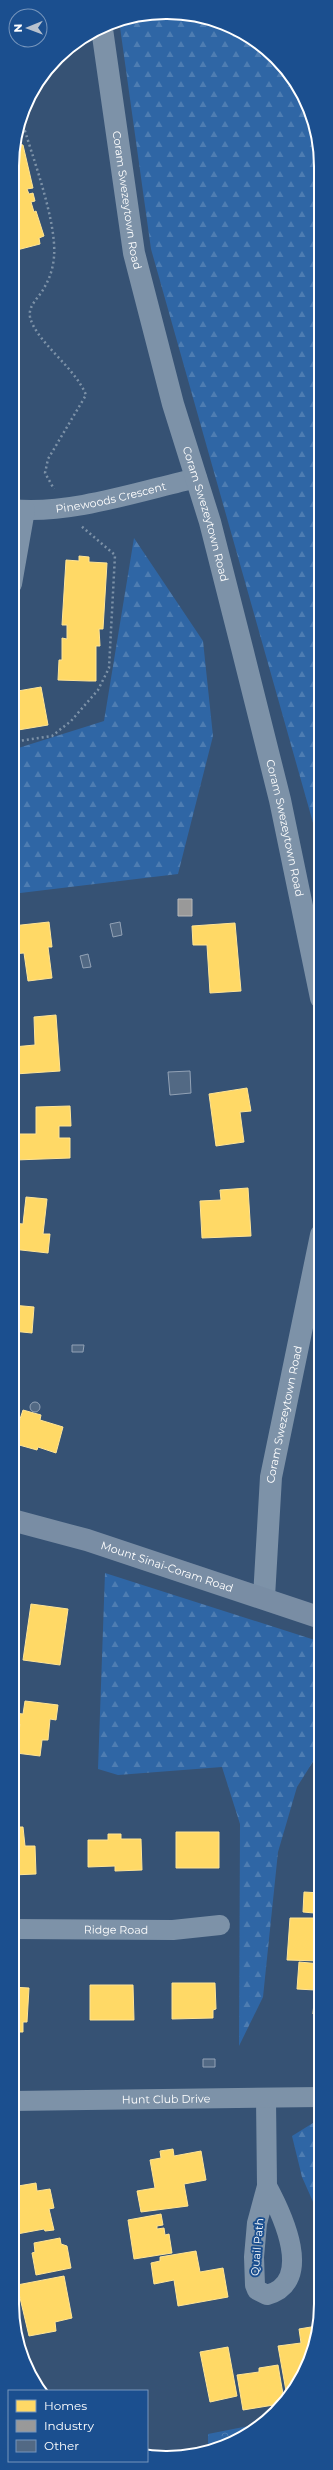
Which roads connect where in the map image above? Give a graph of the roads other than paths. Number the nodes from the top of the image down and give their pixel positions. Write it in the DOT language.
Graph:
graph roads {
  1 [pos="103,33"];
  2 [pos="197,478"];
  3 [pos="19,510"];
  4 [pos="314,929"];
  5 [pos="314,1269"];
  6 [pos="19,1522"];
  7 [pos="264,1597"];
  8 [pos="314,1615"];
  9 [pos="220,1925"];
  10 [pos="19,1930"];
  11 [pos="314,2097"];
  12 [pos="266,2100"];
  13 [pos="19,2101"];
  14 [pos="267,2186"];
  1 -- 2 [label="street, Coram Swezeytown Road"];
  2 -- 3 [label="street, Pinewoods Crescent"];
  2 -- 4 [label="street, Coram Swezeytown Road"];
  5 -- 7 [label="street, Coram Swezeytown Road"];
  6 -- 7 [label="main road, Mount Sinai-Coram Road"];
  7 -- 8 [label="main road, Mount Sinai-Coram Road"];
  9 -- 10 [label="street, Ridge Road"];
  11 -- 12 [label="street, Hunt Club Drive"];
  12 -- 13 [label="street, Hunt Club Drive"];
  12 -- 14 [label="street"];
}
